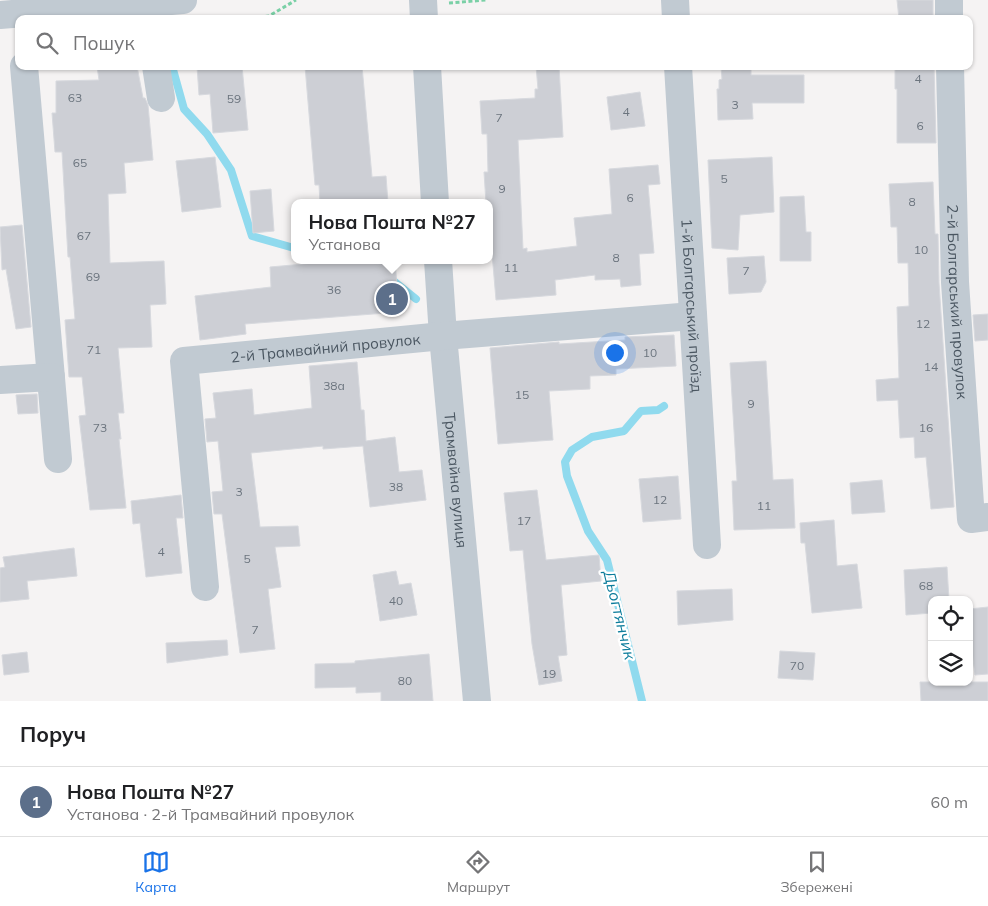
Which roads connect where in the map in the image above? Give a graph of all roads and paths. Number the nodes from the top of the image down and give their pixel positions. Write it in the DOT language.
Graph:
graph roads {
  1 [pos="183,0"];
  2 [pos="296,0"];
  3 [pos="486,0"];
  4 [pos="675,0"];
  5 [pos="949,0"];
  6 [pos="423,8"];
  7 [pos="36,15"];
  8 [pos="271,15"];
  9 [pos="676,15"];
  10 [pos="949,15"];
  11 [pos="24,70"];
  12 [pos="157,70"];
  13 [pos="427,70"];
  14 [pos="678,70"];
  15 [pos="950,70"];
  16 [pos="161,98"];
  17 [pos="435,199"];
  18 [pos="438,264"];
  19 [pos="692,316"];
  20 [pos="443,336"];
  21 [pos="51,377"];
  22 [pos="0,380"];
  23 [pos="58,459"];
  24 [pos="988,518"];
  25 [pos="707,545"];
  26 [pos="205,587"];
  27 [pos="477,701"];
  1 -- 7 [label="street"];
  2 -- 8 [label="path"];
  3 -- 6 [label="path"];
  4 -- 9 [label="street"];
  5 -- 10 [label="street"];
  11 -- 21 [label="street"];
  12 -- 16 [label="street"];
  13 -- 17 [label="street"];
  14 -- 19 [label="street, 1-й Болгарський проїзд"];
  15 -- 24 [label="street, 2-й Болгарський провулок"];
  18 -- 20 [label="street, Трамвайна вулиця"];
  19 -- 20 [label="street, 2-й Трамвайний провулок"];
  19 -- 25 [label="street, 1-й Болгарський проїзд"];
  20 -- 26 [label="street, 2-й Трамвайний провулок"];
  20 -- 27 [label="street, Трамвайна вулиця"];
  21 -- 22 [label="street"];
  21 -- 23 [label="street"];
}
